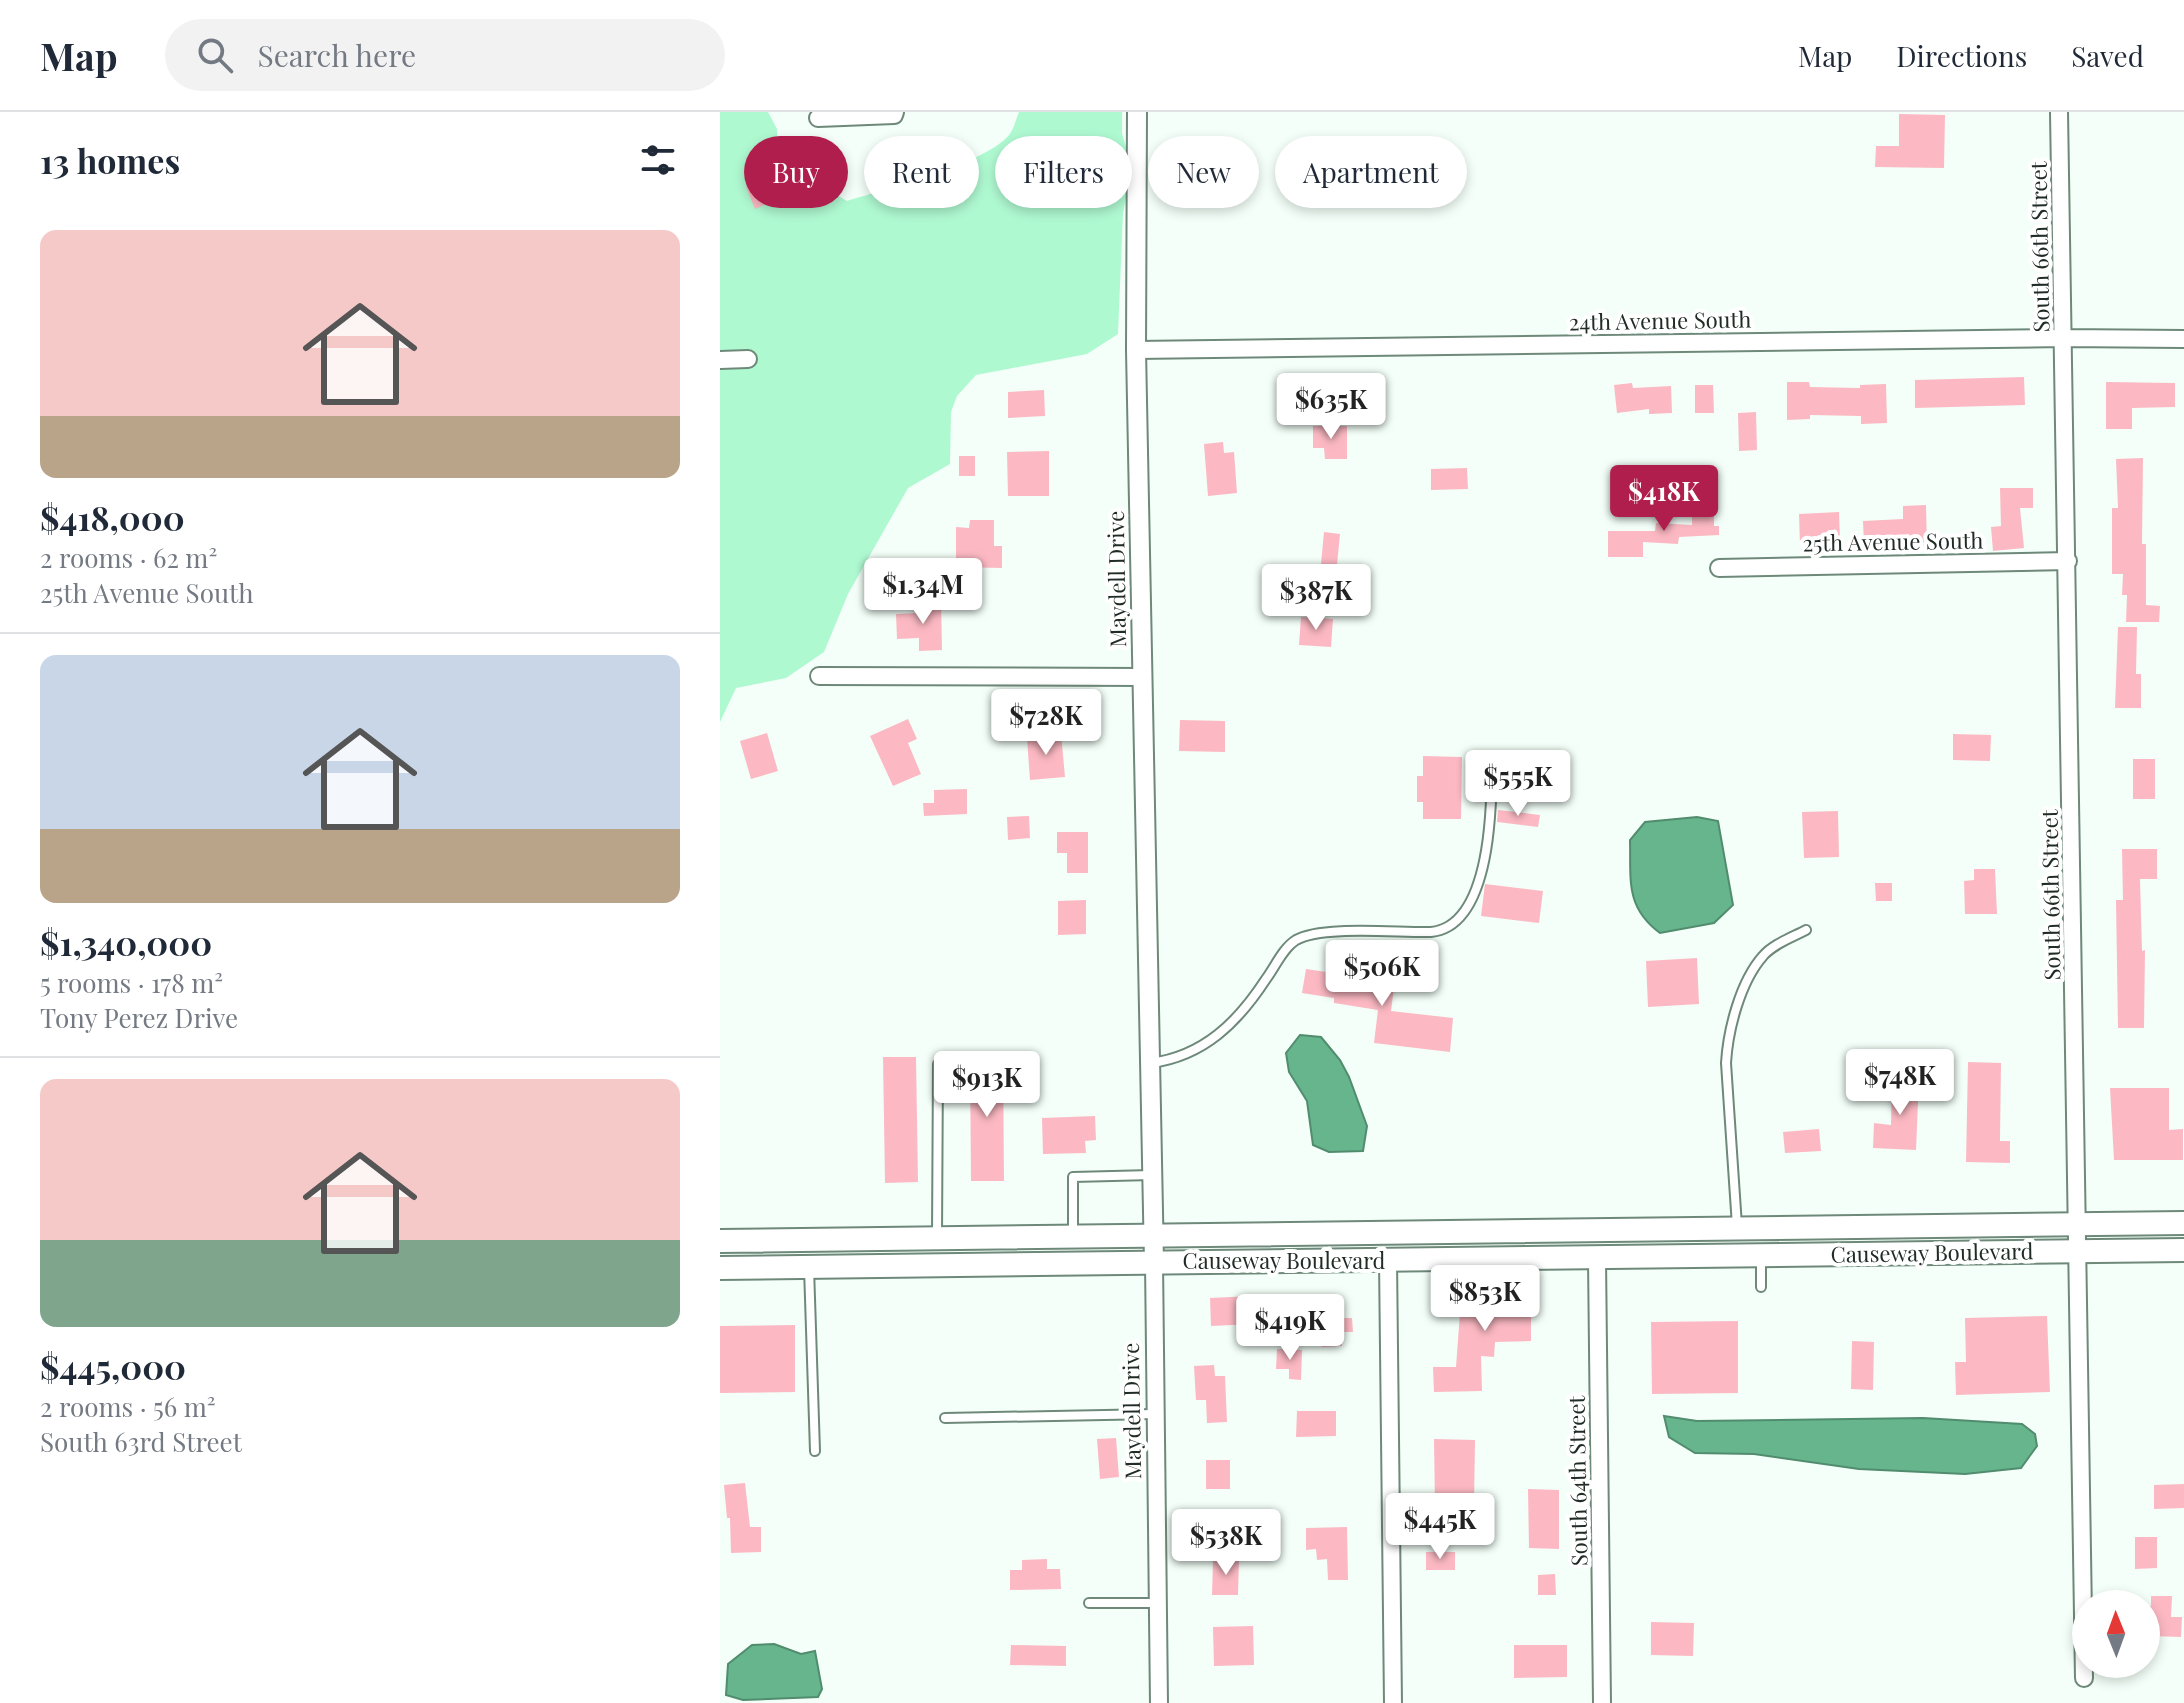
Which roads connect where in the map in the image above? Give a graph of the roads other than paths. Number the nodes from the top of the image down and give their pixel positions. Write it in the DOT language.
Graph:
graph roads {
  1 [pos="895,112"];
  2 [pos="1137,112"];
  3 [pos="2059,112"];
  4 [pos="818,118"];
  5 [pos="2063,338"];
  6 [pos="2184,339"];
  7 [pos="1136,350"];
  8 [pos="748,359"];
  9 [pos="720,360"];
  10 [pos="2068,561"];
  11 [pos="1719,568"];
  12 [pos="819,676"];
  13 [pos="1143,677"];
  14 [pos="1492,758"];
  15 [pos="1806,930"];
  16 [pos="1150,1063"];
  17 [pos="938,1064"];
  18 [pos="1152,1175"];
  19 [pos="2184,1223"];
  20 [pos="2079,1224"];
  21 [pos="1885,1225"];
  22 [pos="1737,1227"];
  23 [pos="1153,1236"];
  24 [pos="1073,1237"];
  25 [pos="937,1238"];
  26 [pos="720,1241"];
  27 [pos="2184,1250"];
  28 [pos="2078,1251"];
  29 [pos="1761,1255"];
  30 [pos="1597,1259"];
  31 [pos="1388,1260"];
  32 [pos="1154,1262"];
  33 [pos="809,1267"];
  34 [pos="720,1268"];
  35 [pos="1761,1287"];
  36 [pos="1156,1414"];
  37 [pos="945,1418"];
  38 [pos="815,1451"];
  39 [pos="2083,1590"];
  40 [pos="1089,1603"];
  41 [pos="1158,1603"];
  42 [pos="1159,1703"];
  43 [pos="1393,1703"];
  44 [pos="1602,1703"];
  1 -- 4 [label="street"];
  2 -- 7 [label="street, Maydell Drive"];
  3 -- 5 [label="street, South 66th Street"];
  5 -- 6 [label="street, 24th Avenue South"];
  5 -- 7 [label="street, 24th Avenue South"];
  5 -- 10 [label="street, South 66th Street"];
  7 -- 13 [label="street, Maydell Drive"];
  8 -- 9 [label="street"];
  10 -- 11 [label="street, 25th Avenue South"];
  10 -- 20 [label="street, South 66th Street"];
  12 -- 13 [label="street"];
  13 -- 16 [label="street, Maydell Drive"];
  14 -- 16 [label="lane"];
  15 -- 22 [label="lane"];
  16 -- 18 [label="street, Maydell Drive"];
  17 -- 25 [label="lane"];
  18 -- 23 [label="street, Maydell Drive"];
  18 -- 24 [label="lane"];
  19 -- 20 [label="main road, Causeway Boulevard"];
  20 -- 21 [label="main road, Causeway Boulevard"];
  20 -- 28 [label="street, South 66th Street"];
  21 -- 22 [label="main road, Causeway Boulevard"];
  21 -- 29 [label="main road"];
  22 -- 23 [label="main road, Causeway Boulevard"];
  23 -- 24 [label="main road, Causeway Boulevard"];
  23 -- 32 [label="street, Maydell Drive"];
  24 -- 25 [label="main road, Causeway Boulevard"];
  25 -- 26 [label="main road, Causeway Boulevard"];
  27 -- 28 [label="main road, Causeway Boulevard"];
  28 -- 29 [label="main road, Causeway Boulevard"];
  28 -- 39 [label="street, South 66th Street"];
  29 -- 30 [label="main road, Causeway Boulevard"];
  29 -- 35 [label="lane"];
  30 -- 31 [label="main road, Causeway Boulevard"];
  30 -- 44 [label="street, South 64th Street"];
  31 -- 32 [label="main road, Causeway Boulevard"];
  31 -- 43 [label="street"];
  32 -- 33 [label="main road, Causeway Boulevard"];
  32 -- 36 [label="street, Maydell Drive"];
  33 -- 34 [label="main road, Causeway Boulevard"];
  33 -- 38 [label="lane"];
  36 -- 37 [label="lane"];
  36 -- 41 [label="street, Maydell Drive"];
  40 -- 41 [label="lane"];
  41 -- 42 [label="street, Maydell Drive"];
}
